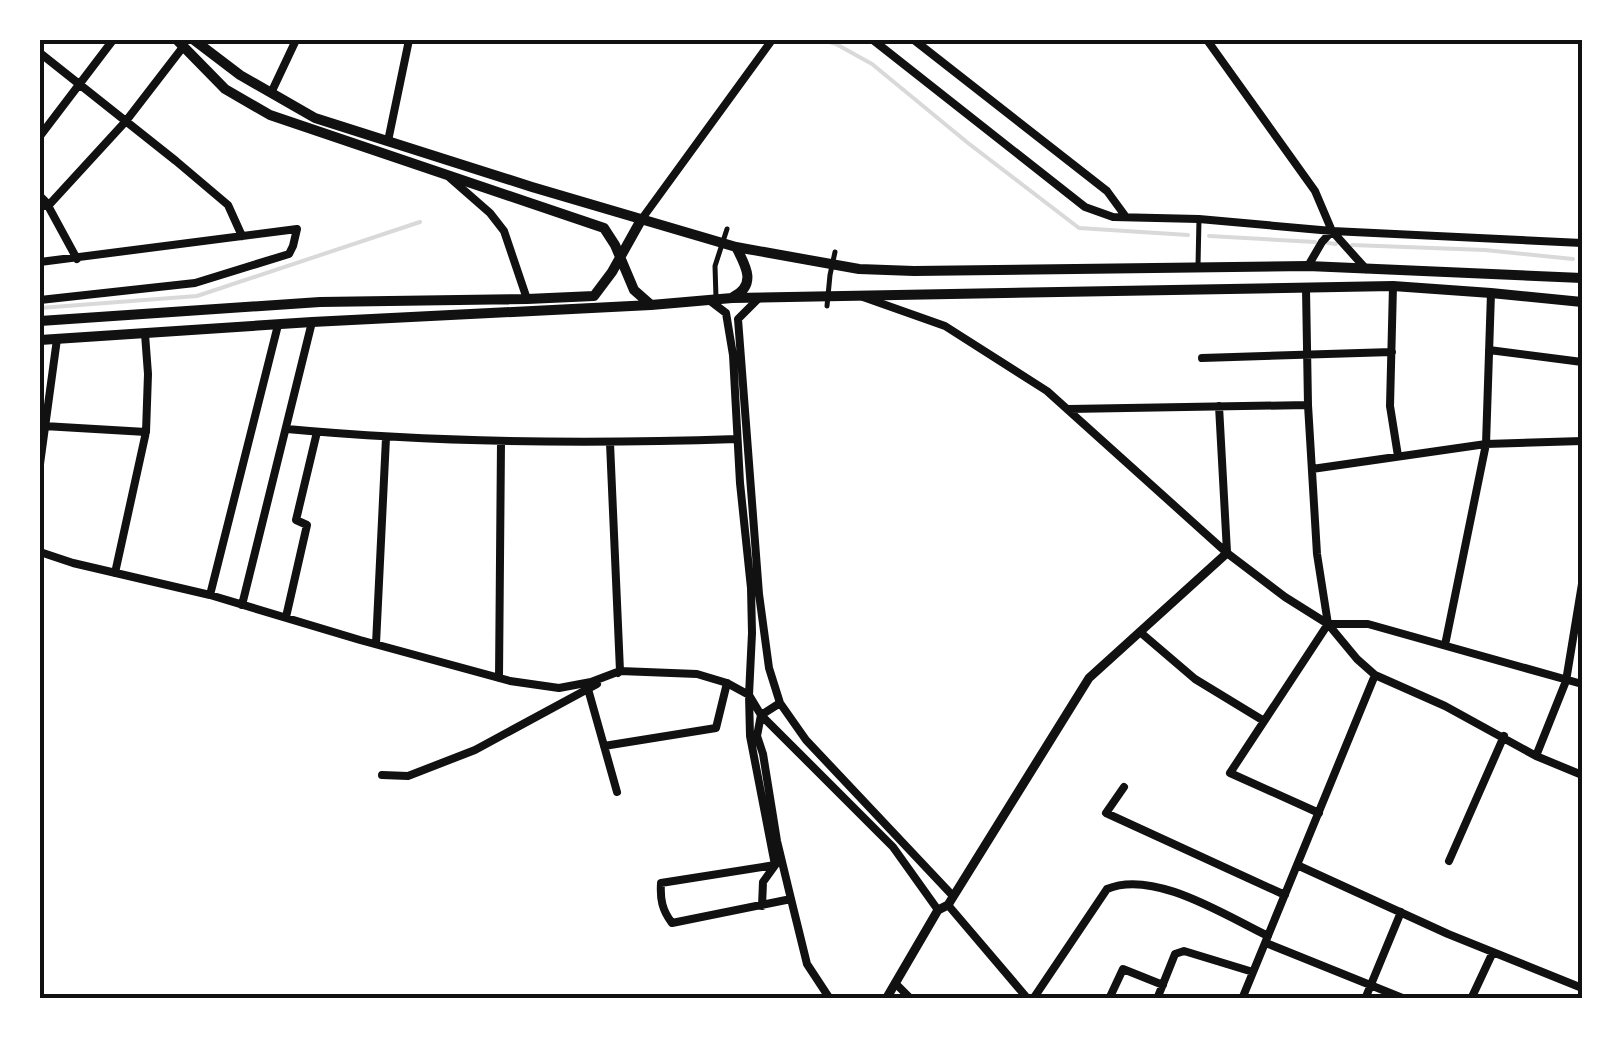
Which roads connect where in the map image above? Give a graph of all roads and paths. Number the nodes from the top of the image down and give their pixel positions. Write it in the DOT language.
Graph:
graph roads {
  1 [pos="113,40"];
  2 [pos="296,40"];
  3 [pos="409,40"];
  4 [pos="772,40"];
  5 [pos="874,40"];
  6 [pos="914,40"];
  7 [pos="1207,40"];
  8 [pos="185,42"];
  9 [pos="40,53"];
  10 [pos="78,84"];
  11 [pos="271,92"];
  12 [pos="126,121"];
  13 [pos="40,136"];
  14 [pos="388,141"];
  15 [pos="447,175"];
  16 [pos="40,196"];
  17 [pos="44,206"];
  18 [pos="1126,217"];
  19 [pos="641,220"];
  20 [pos="1199,220"];
  21 [pos="728,230"];
  22 [pos="1332,231"];
  23 [pos="242,236"];
  24 [pos="723,243"];
  25 [pos="1582,243"];
  26 [pos="736,247"];
  27 [pos="620,258"];
  28 [pos="834,258"];
  29 [pos="76,259"];
  30 [pos="40,262"];
  31 [pos="1308,266"];
  32 [pos="1198,267"];
  33 [pos="1366,268"];
  34 [pos="1582,278"];
  35 [pos="1393,286"];
  36 [pos="1306,288"];
  37 [pos="1491,292"];
  38 [pos="859,296"];
  39 [pos="732,298"];
  40 [pos="759,298"];
  41 [pos="527,299"];
  42 [pos="40,300"];
  43 [pos="828,301"];
  44 [pos="1582,302"];
  45 [pos="650,305"];
  46 [pos="715,305"];
  47 [pos="40,321"];
  48 [pos="312,322"];
  49 [pos="278,325"];
  50 [pos="145,334"];
  51 [pos="57,339"];
  52 [pos="40,340"];
  53 [pos="1488,350"];
  54 [pos="1392,352"];
  55 [pos="1308,355"];
  56 [pos="1202,358"];
  57 [pos="1582,362"];
  58 [pos="1308,405"];
  59 [pos="1218,406"];
  60 [pos="1069,409"];
  61 [pos="44,426"];
  62 [pos="287,430"];
  63 [pos="146,432"];
  64 [pos="317,432"];
  65 [pos="386,438"];
  66 [pos="737,439"];
  67 [pos="1582,441"];
  68 [pos="501,442"];
  69 [pos="610,444"];
  70 [pos="1486,444"];
  71 [pos="1398,456"];
  72 [pos="40,464"];
  73 [pos="1312,469"];
  74 [pos="40,552"];
  75 [pos="1227,553"];
  76 [pos="115,572"];
  77 [pos="1582,584"];
  78 [pos="210,595"];
  79 [pos="242,605"];
  80 [pos="286,617"];
  81 [pos="1328,624"];
  82 [pos="1140,632"];
  83 [pos="376,644"];
  84 [pos="1446,645"];
  85 [pos="770,668"];
  86 [pos="620,672"];
  87 [pos="750,672"];
  88 [pos="1375,674"];
  89 [pos="499,678"];
  90 [pos="1566,680"];
  91 [pos="726,683"];
  92 [pos="1582,684"];
  93 [pos="588,689"];
  94 [pos="749,695"];
  95 [pos="780,704"];
  96 [pos="762,715"];
  97 [pos="1264,721"];
  98 [pos="1504,736"];
  99 [pos="604,746"];
  100 [pos="1536,756"];
  101 [pos="382,775"];
  102 [pos="1582,775"];
  103 [pos="1124,788"];
  104 [pos="617,792"];
  105 [pos="1319,813"];
  106 [pos="1449,862"];
  107 [pos="779,864"];
  108 [pos="1297,865"];
  109 [pos="1285,895"];
  110 [pos="791,899"];
  111 [pos="946,904"];
  112 [pos="762,906"];
  113 [pos="1401,912"];
  114 [pos="1267,940"];
  115 [pos="1493,952"];
  116 [pos="1253,972"];
  117 [pos="896,984"];
  118 [pos="1163,985"];
  119 [pos="1370,985"];
  120 [pos="1582,988"];
  121 [pos="830,999"];
  122 [pos="886,999"];
  123 [pos="911,999"];
  124 [pos="1031,999"];
  125 [pos="1109,999"];
  126 [pos="1157,999"];
  127 [pos="1242,999"];
  128 [pos="1365,999"];
  129 [pos="1405,999"];
  130 [pos="1472,999"];
  1 -- 10 [label="street"];
  2 -- 11 [label="street"];
  3 -- 14 [label="street"];
  4 -- 19 [label="street"];
  5 -- 18 [label="street"];
  6 -- 18 [label="street"];
  7 -- 22 [label="street"];
  8 -- 11 [label="main road"];
  8 -- 12 [label="street"];
  8 -- 15 [label="main road"];
  9 -- 10 [label="street"];
  10 -- 12 [label="street"];
  10 -- 13 [label="street"];
  11 -- 14 [label="main road"];
  12 -- 17 [label="street"];
  12 -- 23 [label="street"];
  14 -- 19 [label="main road"];
  15 -- 27 [label="main road"];
  15 -- 41 [label="street"];
  16 -- 17 [label="street"];
  17 -- 29 [label="street"];
  18 -- 20 [label="street"];
  19 -- 24 [label="main road"];
  19 -- 27 [label="main road"];
  20 -- 22 [label="street"];
  20 -- 32 [label="street"];
  21 -- 24 [label="street"];
  22 -- 25 [label="street"];
  22 -- 31 [label="street"];
  22 -- 33 [label="street"];
  23 -- 29 [label="street"];
  23 -- 42 [label="street"];
  24 -- 26 [label="main road"];
  24 -- 46 [label="street"];
  26 -- 28 [label="main road"];
  26 -- 39 [label="main road"];
  27 -- 41 [label="main road"];
  27 -- 45 [label="main road"];
  28 -- 32 [label="main road"];
  28 -- 43 [label="street"];
  29 -- 30 [label="street"];
  31 -- 32 [label="main road"];
  31 -- 33 [label="main road"];
  33 -- 34 [label="main road"];
  35 -- 36 [label="main road"];
  35 -- 37 [label="main road"];
  35 -- 54 [label="street"];
  36 -- 38 [label="main road"];
  36 -- 55 [label="street"];
  37 -- 44 [label="main road"];
  37 -- 53 [label="street"];
  38 -- 43 [label="main road"];
  38 -- 60 [label="street"];
  39 -- 40 [label="main road"];
  39 -- 46 [label="main road"];
  40 -- 43 [label="main road"];
  40 -- 85 [label="street"];
  41 -- 47 [label="main road"];
  45 -- 46 [label="main road"];
  45 -- 48 [label="main road"];
  46 -- 66 [label="street"];
  48 -- 49 [label="main road"];
  48 -- 62 [label="street"];
  49 -- 50 [label="main road"];
  49 -- 78 [label="street"];
  50 -- 51 [label="main road"];
  50 -- 63 [label="street"];
  51 -- 52 [label="main road"];
  51 -- 61 [label="street"];
  53 -- 57 [label="street"];
  53 -- 70 [label="street"];
  54 -- 55 [label="street"];
  54 -- 71 [label="street"];
  55 -- 56 [label="street"];
  55 -- 58 [label="street"];
  58 -- 59 [label="street"];
  58 -- 73 [label="street"];
  59 -- 60 [label="street"];
  59 -- 75 [label="street"];
  60 -- 75 [label="street"];
  61 -- 63 [label="street"];
  61 -- 72 [label="street"];
  62 -- 64 [label="street"];
  62 -- 79 [label="street"];
  63 -- 76 [label="street"];
  64 -- 65 [label="street"];
  64 -- 80 [label="street"];
  65 -- 68 [label="street"];
  65 -- 83 [label="street"];
  66 -- 69 [label="street"];
  66 -- 87 [label="street"];
  67 -- 70 [label="street"];
  68 -- 69 [label="street"];
  68 -- 89 [label="street"];
  69 -- 86 [label="street"];
  70 -- 71 [label="street"];
  70 -- 84 [label="street"];
  71 -- 73 [label="street"];
  73 -- 81 [label="street"];
  74 -- 76 [label="street"];
  75 -- 81 [label="street"];
  75 -- 82 [label="street"];
  76 -- 78 [label="street"];
  77 -- 90 [label="street"];
  78 -- 79 [label="street"];
  79 -- 80 [label="street"];
  80 -- 83 [label="street"];
  81 -- 84 [label="street"];
  81 -- 88 [label="street"];
  81 -- 97 [label="street"];
  82 -- 97 [label="street"];
  82 -- 111 [label="street"];
  83 -- 89 [label="street"];
  84 -- 90 [label="street"];
  85 -- 87 [label="street"];
  85 -- 95 [label="street"];
  86 -- 89 [label="street"];
  86 -- 91 [label="street"];
  86 -- 93 [label="street"];
  87 -- 94 [label="street"];
  88 -- 98 [label="street"];
  88 -- 105 [label="street"];
  90 -- 92 [label="street"];
  90 -- 100 [label="street"];
  91 -- 94 [label="street"];
  91 -- 99 [label="street"];
  93 -- 99 [label="street"];
  93 -- 101 [label="street"];
  94 -- 96 [label="street"];
  94 -- 107 [label="street"];
  95 -- 96 [label="street"];
  95 -- 111 [label="street"];
  96 -- 107 [label="street"];
  96 -- 111 [label="street"];
  97 -- 105 [label="street"];
  98 -- 100 [label="street"];
  98 -- 106 [label="street"];
  99 -- 104 [label="street"];
  100 -- 102 [label="street"];
  103 -- 109 [label="street"];
  105 -- 108 [label="street"];
  107 -- 110 [label="street"];
  107 -- 112 [label="street"];
  107 -- 112 [label="street"];
  108 -- 109 [label="street"];
  108 -- 113 [label="street"];
  109 -- 114 [label="street"];
  110 -- 112 [label="street"];
  110 -- 121 [label="street"];
  111 -- 117 [label="street"];
  111 -- 124 [label="street"];
  113 -- 115 [label="street"];
  113 -- 119 [label="street"];
  114 -- 116 [label="street"];
  114 -- 119 [label="street"];
  114 -- 124 [label="street"];
  115 -- 120 [label="street"];
  115 -- 130 [label="street"];
  116 -- 118 [label="street"];
  116 -- 127 [label="street"];
  117 -- 122 [label="street"];
  117 -- 123 [label="street"];
  118 -- 125 [label="street"];
  118 -- 126 [label="street"];
  119 -- 128 [label="street"];
  119 -- 129 [label="street"];
}
